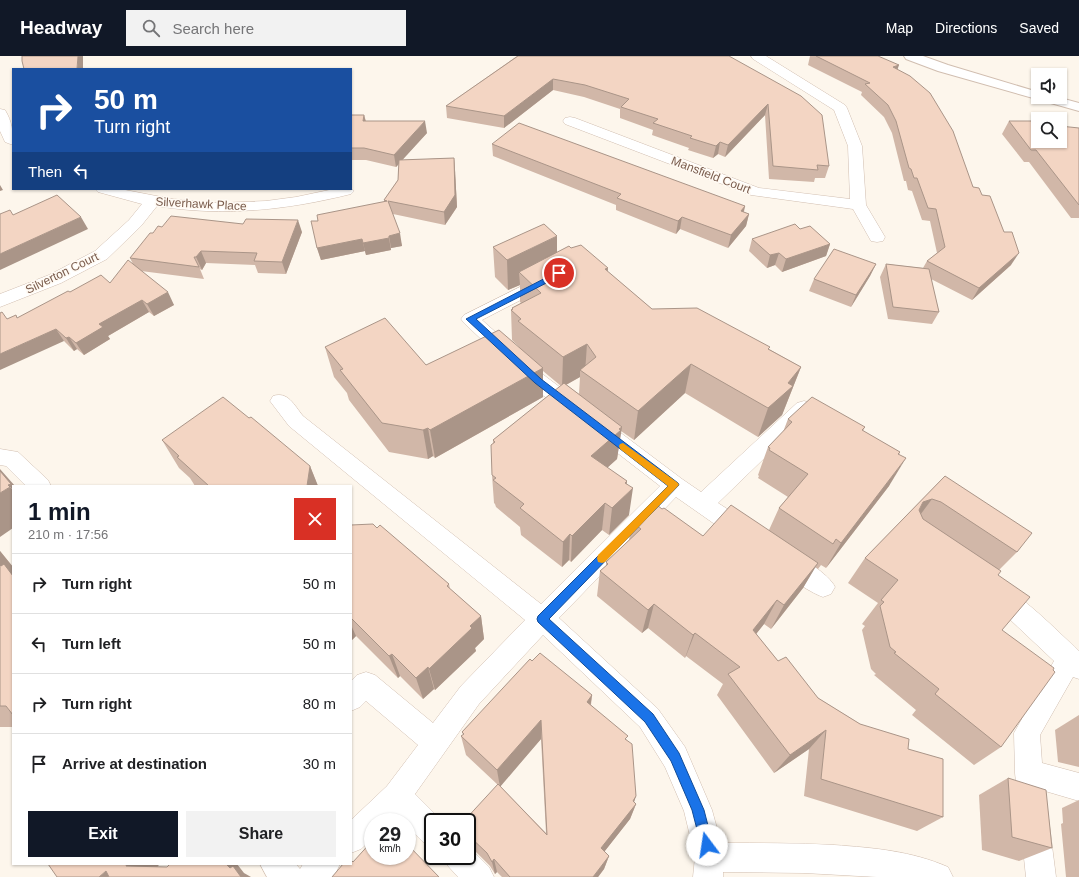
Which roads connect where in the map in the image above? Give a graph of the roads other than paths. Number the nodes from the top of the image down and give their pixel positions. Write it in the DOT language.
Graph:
graph roads {
  1 [pos="759,56"];
  2 [pos="911,56"];
  3 [pos="1031,95"];
  4 [pos="1067,104"];
  5 [pos="1079,107"];
  6 [pos="0,113"];
  7 [pos="570,121"];
  8 [pos="8,141"];
  9 [pos="108,190"];
  10 [pos="346,191"];
  11 [pos="152,202"];
  12 [pos="858,205"];
  13 [pos="877,237"];
  14 [pos="559,273"];
  15 [pos="0,301"];
  16 [pos="280,401"];
  17 [pos="804,408"];
  18 [pos="0,457"];
  19 [pos="36,482"];
  20 [pos="674,485"];
  21 [pos="703,504"];
  22 [pos="978,582"];
  23 [pos="824,587"];
  24 [pos="542,619"];
  25 [pos="1074,663"];
  26 [pos="352,697"];
  27 [pos="435,742"];
  28 [pos="1029,772"];
  29 [pos="1079,787"];
  30 [pos="397,796"];
  31 [pos="424,823"];
  32 [pos="352,838"];
  33 [pos="276,865"];
  34 [pos="324,865"];
  35 [pos="467,865"];
  36 [pos="709,867"];
  37 [pos="288,877"];
  38 [pos="311,877"];
  39 [pos="479,877"];
  40 [pos="938,877"];
  41 [pos="1041,877"];
  1 -- 12 [label="street"];
  2 -- 3 [label="street"];
  4 -- 5 [label="street"];
  6 -- 8 [label="street"];
  7 -- 12 [label="street, Mansfield Court"];
  9 -- 11 [label="street, Silverhawk Place"];
  10 -- 11 [label="street, Silverhawk Place"];
  11 -- 15 [label="street, Silverton Court"];
  12 -- 13 [label="street"];
  14 -- 20 [label="street"];
  16 -- 24 [label="street"];
  17 -- 21 [label="street"];
  18 -- 19 [label="street"];
  20 -- 21 [label="street"];
  20 -- 24 [label="street"];
  21 -- 23 [label="street"];
  22 -- 25 [label="street"];
  24 -- 27 [label="street"];
  24 -- 36 [label="street"];
  25 -- 28 [label="street"];
  26 -- 27 [label="street"];
  27 -- 30 [label="street"];
  28 -- 29 [label="street"];
  28 -- 41 [label="street"];
  30 -- 31 [label="street"];
  30 -- 32 [label="street"];
  33 -- 37 [label="street"];
  34 -- 38 [label="street"];
  35 -- 39 [label="street"];
  36 -- 40 [label="street"];
}
